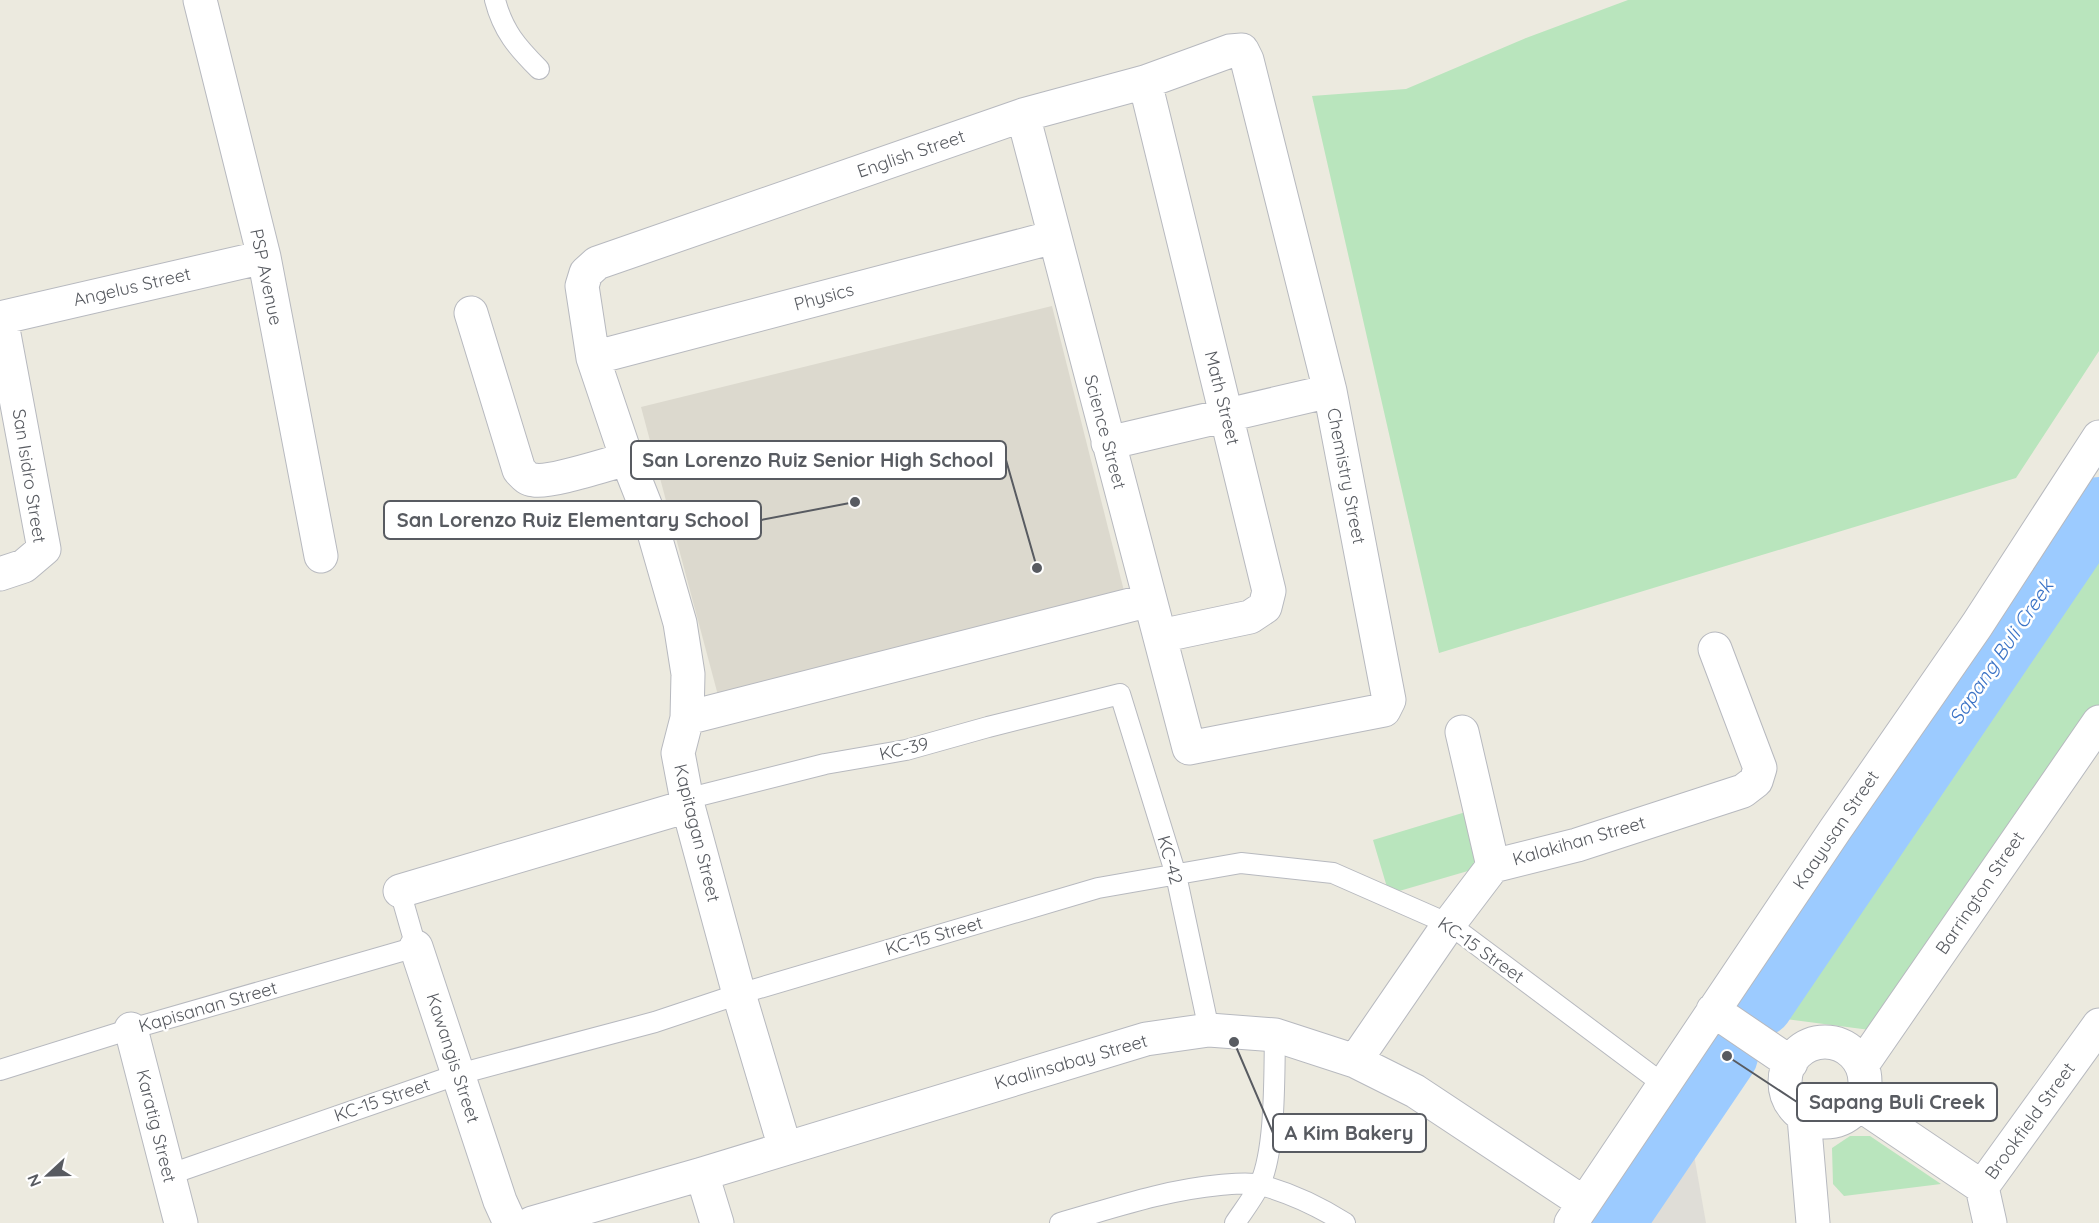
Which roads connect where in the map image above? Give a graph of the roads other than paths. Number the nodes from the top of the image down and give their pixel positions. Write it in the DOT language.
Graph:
graph roads {
  1 [pos="200,0"];
  2 [pos="495,0"];
  3 [pos="1242,50"];
  4 [pos="539,69"];
  5 [pos="1145,82"];
  6 [pos="1023,115"];
  7 [pos="1054,237"];
  8 [pos="264,257"];
  9 [pos="586,273"];
  10 [pos="471,313"];
  11 [pos="0,318"];
  12 [pos="593,358"];
  13 [pos="1330,391"];
  14 [pos="1226,415"];
  15 [pos="2099,437"];
  16 [pos="1108,442"];
  17 [pos="627,459"];
  18 [pos="321,556"];
  19 [pos="0,574"];
  20 [pos="1150,600"];
  21 [pos="1160,636"];
  22 [pos="1715,650"];
  23 [pos="1120,694"];
  24 [pos="687,718"];
  25 [pos="2099,722"];
  26 [pos="1462,732"];
  27 [pos="1189,748"];
  28 [pos="687,803"];
  29 [pos="1493,866"];
  30 [pos="1176,875"];
  31 [pos="400,891"];
  32 [pos="1449,924"];
  33 [pos="416,947"];
  34 [pos="739,993"];
  35 [pos="1713,1010"];
  36 [pos="2099,1025"];
  37 [pos="131,1029"];
  38 [pos="1209,1030"];
  39 [pos="1275,1035"];
  40 [pos="1356,1061"];
  41 [pos="1791,1063"];
  42 [pos="1862,1065"];
  43 [pos="0,1070"];
  44 [pos="459,1074"];
  45 [pos="1663,1084"];
  46 [pos="1859,1104"];
  47 [pos="1804,1117"];
  48 [pos="785,1148"];
  49 [pos="702,1174"];
  50 [pos="168,1175"];
  51 [pos="1260,1185"];
  52 [pos="1982,1187"];
  53 [pos="1577,1213"];
  54 [pos="550,1221"];
  55 [pos="181,1223"];
  56 [pos="510,1223"];
  57 [pos="717,1223"];
  58 [pos="1060,1223"];
  59 [pos="1235,1223"];
  60 [pos="1345,1223"];
  61 [pos="1813,1223"];
  62 [pos="1990,1223"];
  1 -- 8 [label="street, PSP Avenue"];
  2 -- 4 [label="lane"];
  3 -- 5 [label="street, English Street"];
  3 -- 13 [label="street, Chemistry Street"];
  5 -- 6 [label="street, English Street"];
  5 -- 14 [label="street, Math Street"];
  6 -- 7 [label="street, Science Street"];
  6 -- 9 [label="street, English Street"];
  7 -- 12 [label="street, Physics"];
  7 -- 16 [label="street, Science Street"];
  8 -- 11 [label="street, Angelus Street"];
  8 -- 18 [label="street, PSP Avenue"];
  9 -- 12 [label="street, Kapitagan Street"];
  10 -- 17 [label="street"];
  11 -- 19 [label="street, San Isidro Street"];
  12 -- 17 [label="street, Kapitagan Street"];
  13 -- 14 [label="street"];
  13 -- 27 [label="street, Chemistry Street"];
  14 -- 16 [label="street"];
  14 -- 21 [label="street, Math Street"];
  15 -- 35 [label="street, Kaayusan Street"];
  16 -- 20 [label="street, Science Street"];
  17 -- 24 [label="street, Kapitagan Street"];
  20 -- 21 [label="street, Science Street"];
  20 -- 24 [label="street"];
  21 -- 27 [label="street, Science Street"];
  22 -- 29 [label="street, Kalakihan Street"];
  23 -- 28 [label="lane, KC-39"];
  23 -- 30 [label="lane, KC-42"];
  24 -- 28 [label="street, Kapitagan Street"];
  25 -- 42 [label="street, Barrington Street"];
  26 -- 29 [label="street"];
  28 -- 31 [label="street"];
  28 -- 34 [label="street, Kapitagan Street"];
  29 -- 32 [label="street, Kalakihan Street"];
  30 -- 32 [label="lane, KC-15 Street"];
  30 -- 34 [label="lane, KC-15 Street"];
  30 -- 38 [label="lane, KC-42"];
  31 -- 33 [label="lane, Kawangis Street"];
  32 -- 40 [label="street, Kalakihan Street"];
  32 -- 45 [label="lane, KC-15 Street"];
  33 -- 37 [label="lane, Kapisanan Street"];
  33 -- 44 [label="street, Kawangis Street"];
  34 -- 44 [label="lane, KC-15 Street"];
  34 -- 48 [label="street, Kapitagan Street"];
  35 -- 41 [label="street"];
  35 -- 45 [label="street, Kaayusan Street"];
  36 -- 52 [label="street, Brookfield Street"];
  37 -- 43 [label="lane, Kapisanan Street"];
  37 -- 50 [label="street, Karatig Street"];
  38 -- 39 [label="street, Kaalinsabay Street"];
  38 -- 48 [label="street, Kaalinsabay Street"];
  39 -- 40 [label="street, Kaalinsabay Street"];
  39 -- 51 [label="lane"];
  40 -- 53 [label="street, Kaalinsabay Street"];
  41 -- 42 [label="street"];
  41 -- 47 [label="street"];
  42 -- 46 [label="street"];
  44 -- 50 [label="lane, KC-15 Street"];
  44 -- 56 [label="street, Kawangis Street"];
  45 -- 53 [label="street, Kaayusan Street"];
  46 -- 47 [label="street"];
  46 -- 52 [label="street"];
  47 -- 61 [label="street"];
  48 -- 49 [label="street, Kaalinsabay Street"];
  49 -- 54 [label="street, Kaalinsabay Street"];
  49 -- 57 [label="street"];
  50 -- 55 [label="street, Karatig Street"];
  51 -- 58 [label="lane"];
  51 -- 59 [label="lane"];
  51 -- 60 [label="lane"];
  52 -- 62 [label="street"];
}
